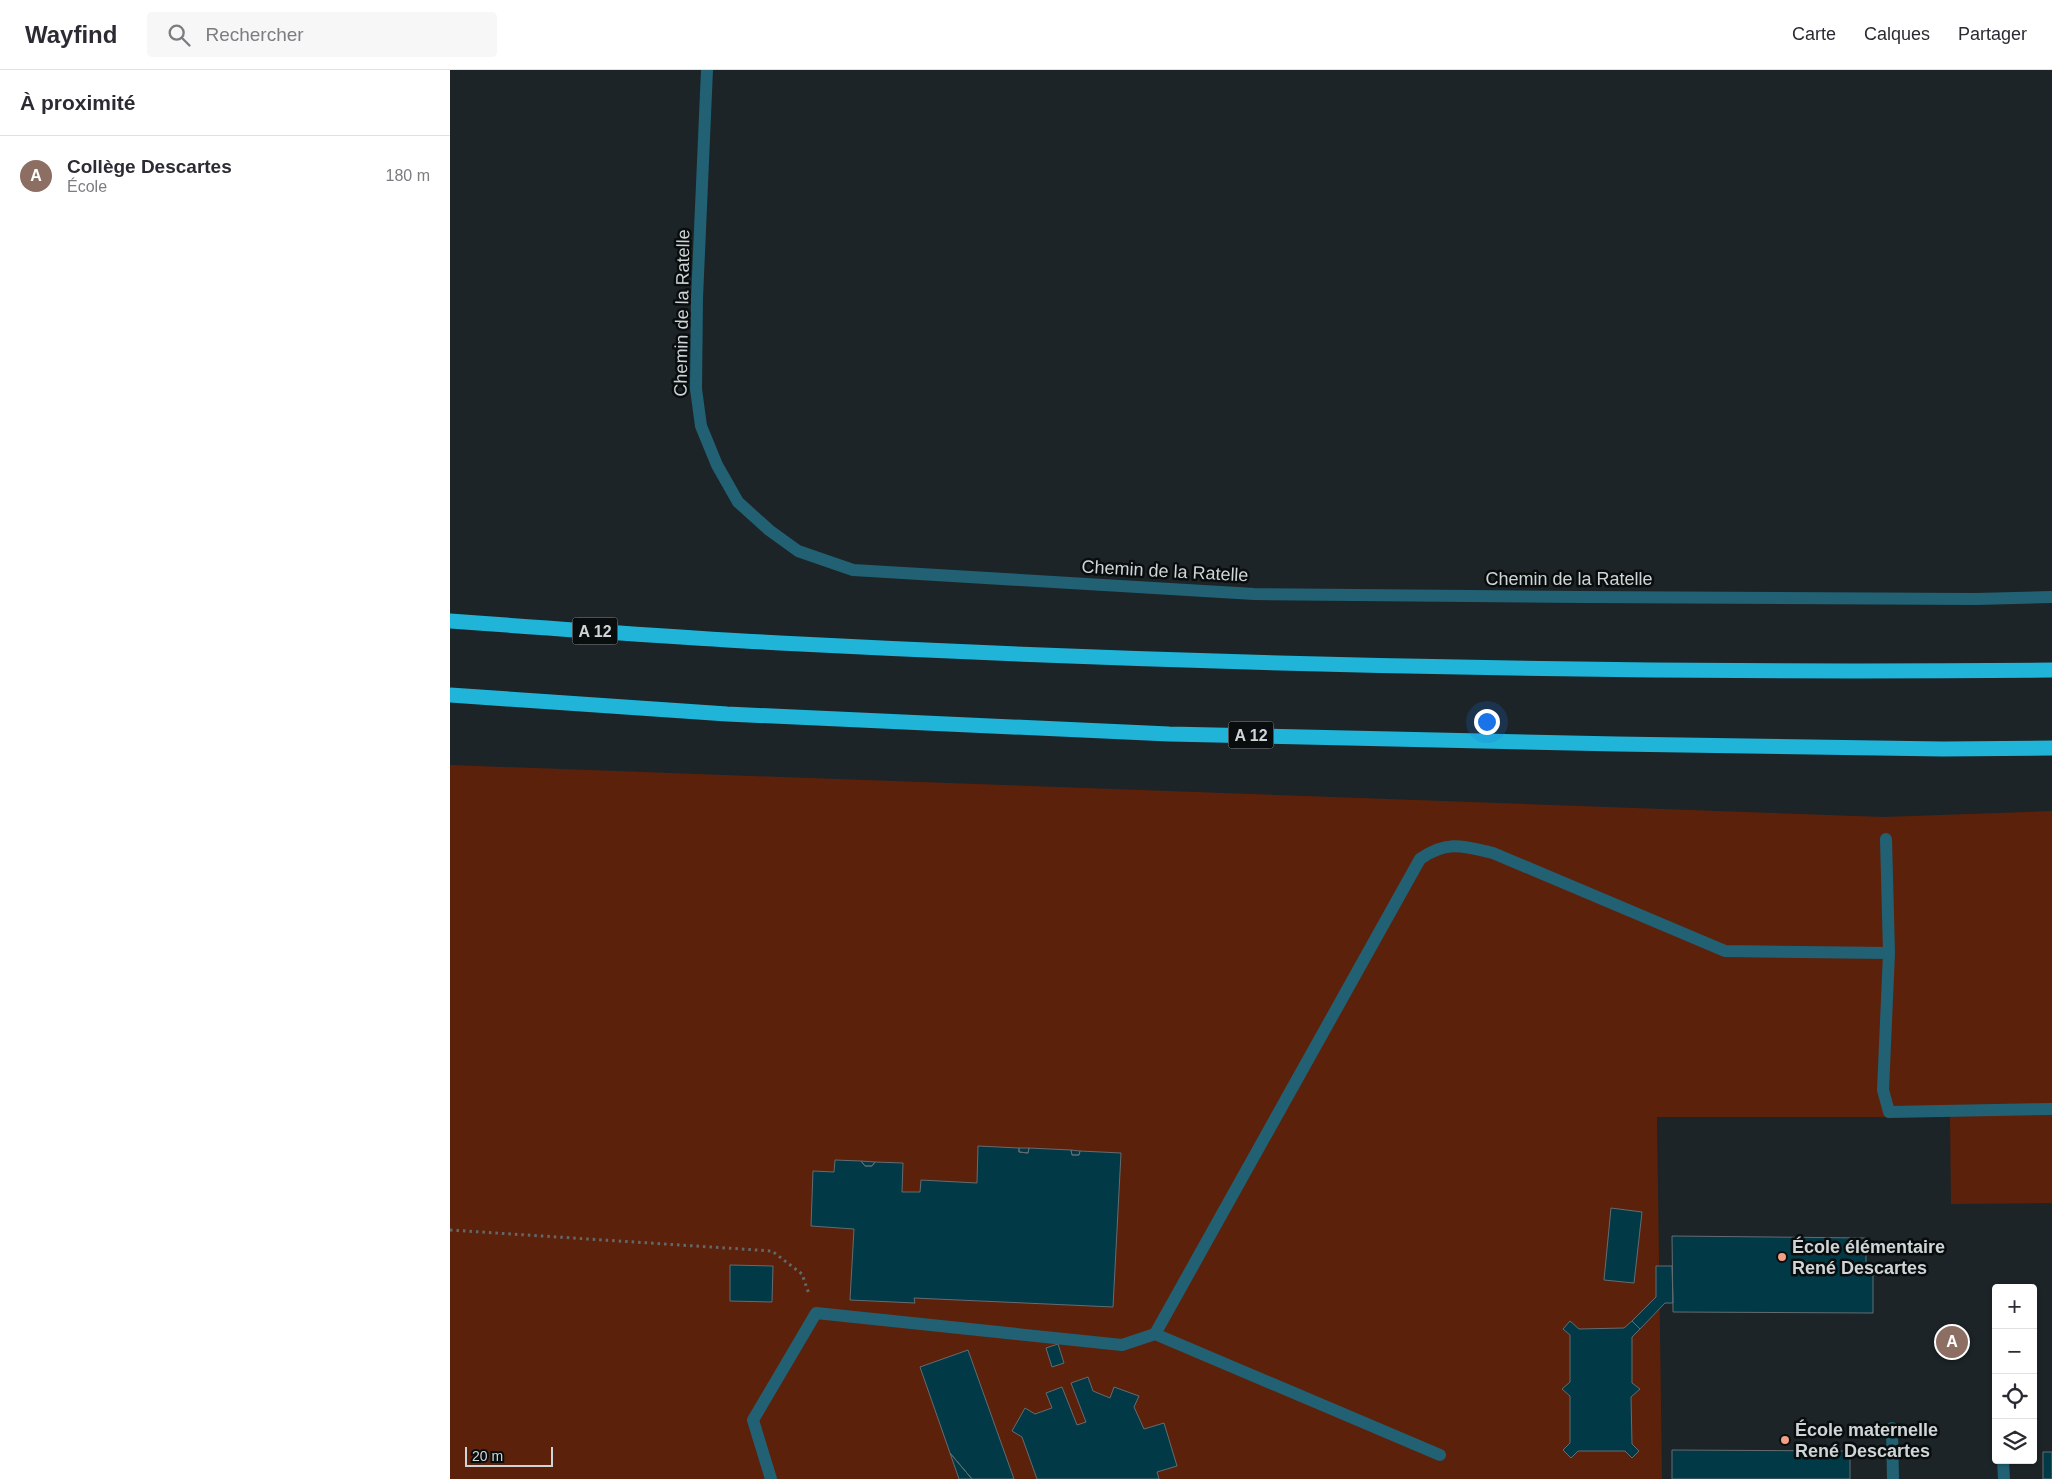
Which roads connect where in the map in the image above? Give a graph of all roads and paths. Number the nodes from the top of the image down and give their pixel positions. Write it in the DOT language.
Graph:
graph roads {
  1 [pos="707,70"];
  2 [pos="2052,597"];
  3 [pos="450,621"];
  4 [pos="2052,670"];
  5 [pos="450,695"];
  6 [pos="2052,748"];
  7 [pos="1886,839"];
  8 [pos="1889,953"];
  9 [pos="2052,1109"];
  10 [pos="450,1230"];
  11 [pos="816,1313"];
  12 [pos="1155,1334"];
  13 [pos="1892,1428"];
  14 [pos="1440,1455"];
  15 [pos="2003,1464"];
  16 [pos="771,1479"];
  17 [pos="1893,1479"];
  18 [pos="2004,1479"];
  1 -- 2 [label="street, Chemin de la Ratelle"];
  3 -- 4 [label="highway, A 12"];
  5 -- 6 [label="highway, A 12"];
  7 -- 8 [label="street"];
  8 -- 9 [label="street"];
  8 -- 12 [label="street"];
  10 -- 11 [label="path"];
  11 -- 12 [label="street"];
  11 -- 16 [label="street"];
  12 -- 14 [label="street"];
  13 -- 17 [label="street"];
  15 -- 18 [label="street"];
}
